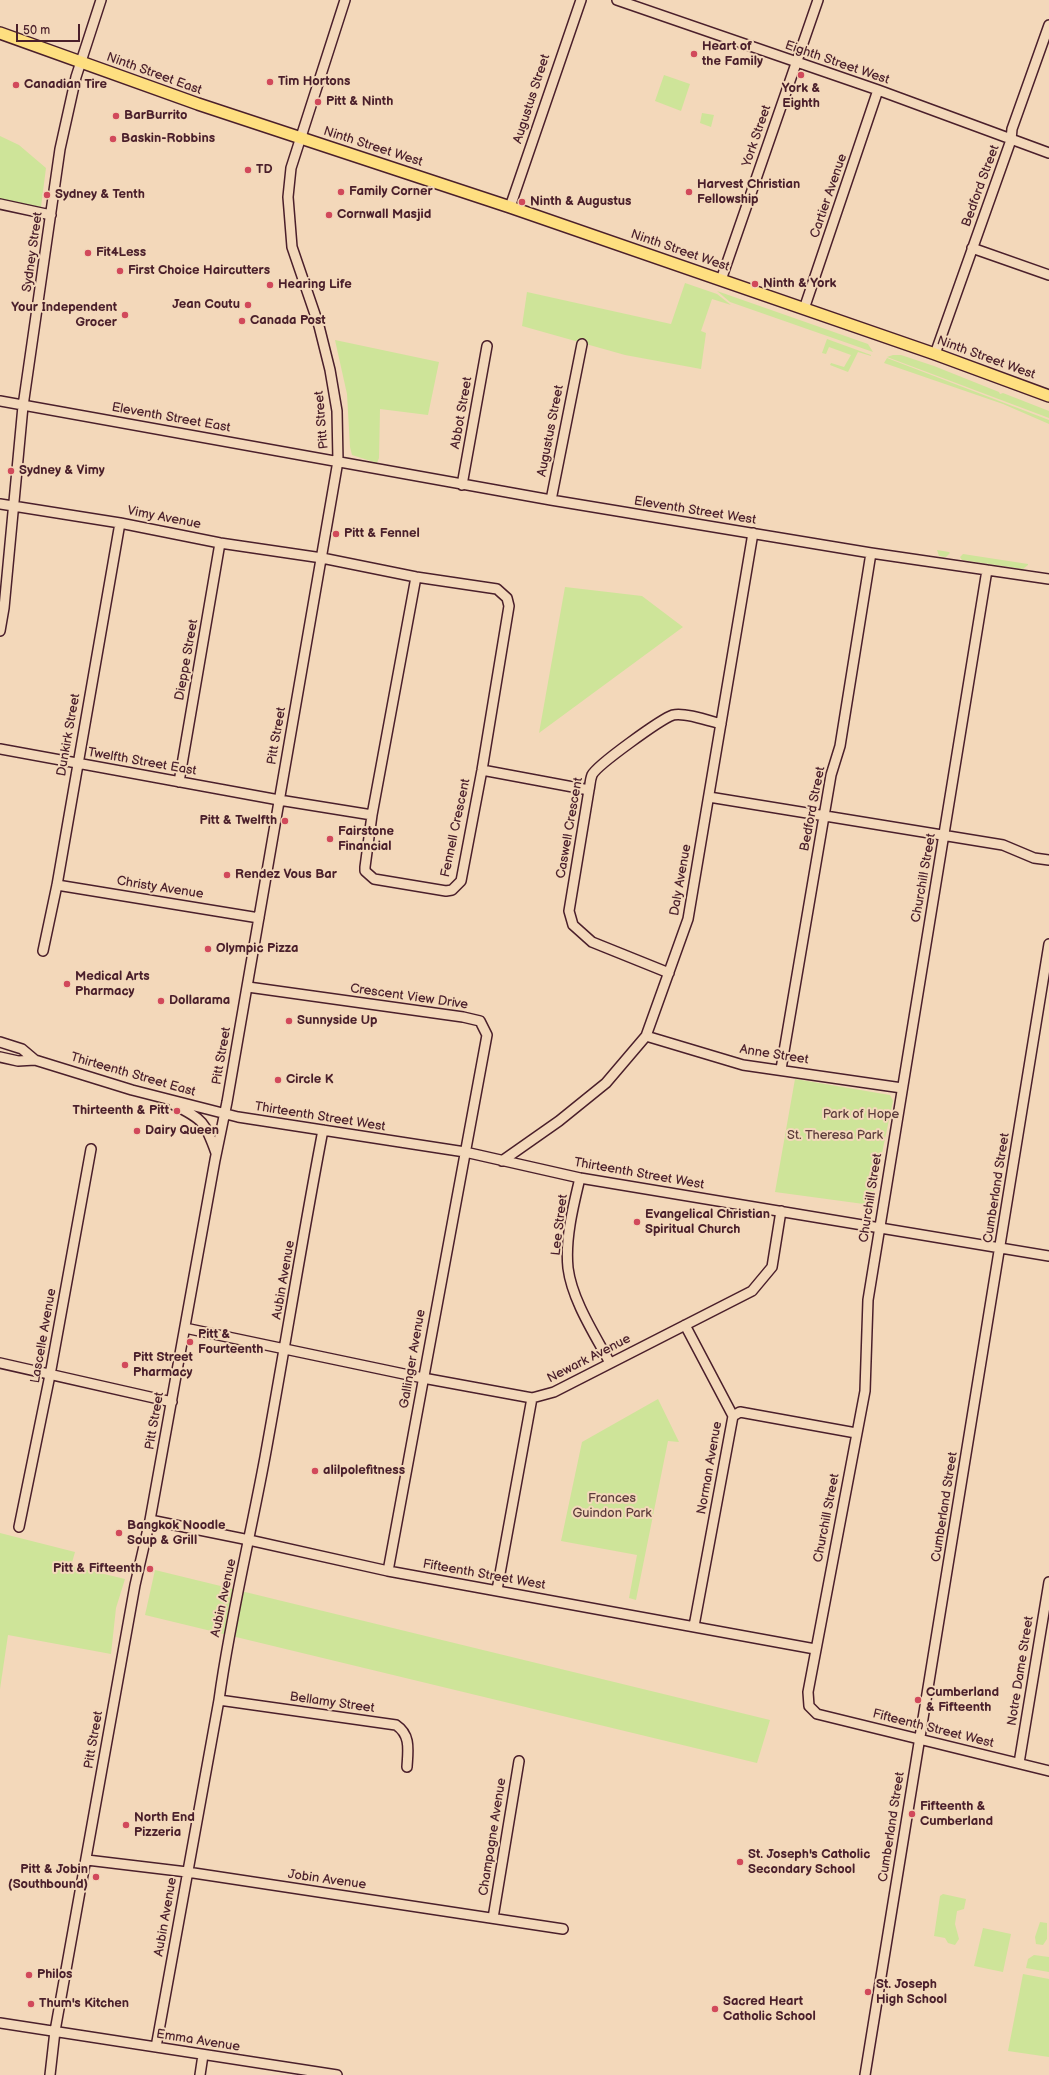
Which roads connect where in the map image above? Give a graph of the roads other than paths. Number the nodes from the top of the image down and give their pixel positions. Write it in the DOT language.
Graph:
graph roads {
  1 [pos="101,0"];
  2 [pos="345,0"];
  3 [pos="581,0"];
  4 [pos="617,0"];
  5 [pos="818,0"];
  6 [pos="1048,29"];
  7 [pos="0,34"];
  8 [pos="80,62"];
  9 [pos="796,63"];
  10 [pos="878,90"];
  11 [pos="300,138"];
  12 [pos="1011,140"];
  13 [pos="1049,153"];
  14 [pos="0,204"];
  15 [pos="510,207"];
  16 [pos="51,215"];
  17 [pos="972,248"];
  18 [pos="1049,275"];
  19 [pos="721,280"];
  20 [pos="804,309"];
  21 [pos="582,344"];
  22 [pos="487,346"];
  23 [pos="935,354"];
  24 [pos="1049,396"];
  25 [pos="0,401"];
  26 [pos="23,406"];
  27 [pos="338,461"];
  28 [pos="462,485"];
  29 [pos="551,500"];
  30 [pos="0,504"];
  31 [pos="14,507"];
  32 [pos="120,523"];
  33 [pos="753,533"];
  34 [pos="220,543"];
  35 [pos="871,553"];
  36 [pos="322,558"];
  37 [pos="987,570"];
  38 [pos="416,576"];
  39 [pos="1049,579"];
  40 [pos="2,607"];
  41 [pos="0,631"];
  42 [pos="721,724"];
  43 [pos="0,749"];
  44 [pos="78,764"];
  45 [pos="482,770"];
  46 [pos="179,782"];
  47 [pos="589,790"];
  48 [pos="709,797"];
  49 [pos="279,800"];
  50 [pos="372,815"];
  51 [pos="824,815"];
  52 [pos="944,834"];
  53 [pos="1049,860"];
  54 [pos="57,884"];
  55 [pos="259,918"];
  56 [pos="1049,944"];
  57 [pos="43,951"];
  58 [pos="669,973"];
  59 [pos="248,987"];
  60 [pos="646,1036"];
  61 [pos="0,1042"];
  62 [pos="0,1058"];
  63 [pos="35,1060"];
  64 [pos="781,1069"];
  65 [pos="902,1088"];
  66 [pos="160,1098"];
  67 [pos="225,1114"];
  68 [pos="323,1130"];
  69 [pos="91,1148"];
  70 [pos="465,1152"];
  71 [pos="216,1153"];
  72 [pos="502,1161"];
  73 [pos="580,1178"];
  74 [pos="781,1211"];
  75 [pos="880,1228"];
  76 [pos="1001,1248"];
  77 [pos="1049,1256"];
  78 [pos="684,1325"];
  79 [pos="185,1328"];
  80 [pos="285,1348"];
  81 [pos="0,1363"];
  82 [pos="610,1363"];
  83 [pos="50,1375"];
  84 [pos="423,1378"];
  85 [pos="532,1398"];
  86 [pos="172,1402"];
  87 [pos="733,1416"];
  88 [pos="856,1433"];
  89 [pos="150,1520"];
  90 [pos="19,1527"];
  91 [pos="249,1540"];
  92 [pos="388,1571"];
  93 [pos="1049,1582"];
  94 [pos="497,1590"];
  95 [pos="694,1626"];
  96 [pos="815,1649"];
  97 [pos="219,1700"];
  98 [pos="812,1710"];
  99 [pos="920,1740"];
  100 [pos="519,1761"];
  101 [pos="1019,1763"];
  102 [pos="407,1767"];
  103 [pos="1049,1771"];
  104 [pos="87,1860"];
  105 [pos="187,1872"];
  106 [pos="493,1918"];
  107 [pos="563,1929"];
  108 [pos="0,2023"];
  109 [pos="56,2031"];
  110 [pos="156,2048"];
  111 [pos="203,2055"];
  112 [pos="50,2075"];
  113 [pos="200,2075"];
  114 [pos="337,2075"];
  115 [pos="865,2075"];
  1 -- 8 [label="street, Sydney Street"];
  2 -- 11 [label="street, Pitt Street"];
  3 -- 15 [label="street, Augustus Street"];
  4 -- 9 [label="street, Eighth Street West"];
  5 -- 9 [label="street, York Street"];
  6 -- 12 [label="street, Bedford Street"];
  7 -- 8 [label="main road, Ninth Street East"];
  8 -- 11 [label="main road, Ninth Street East"];
  8 -- 16 [label="street, Sydney Street"];
  9 -- 10 [label="street, Eighth Street West"];
  9 -- 19 [label="street, York Street"];
  10 -- 12 [label="street, Eighth Street West"];
  10 -- 20 [label="street, Cartier Avenue"];
  11 -- 15 [label="main road, Ninth Street West"];
  11 -- 27 [label="street, Pitt Street"];
  12 -- 13 [label="street, Eighth Street West"];
  12 -- 17 [label="street, Bedford Street"];
  14 -- 16 [label="street"];
  15 -- 19 [label="main road, Ninth Street West"];
  16 -- 26 [label="street, Sydney Street"];
  17 -- 18 [label="street"];
  17 -- 23 [label="street, Bedford Street"];
  19 -- 20 [label="main road, Ninth Street West"];
  20 -- 23 [label="main road, Ninth Street West"];
  21 -- 29 [label="street, Augustus Street"];
  22 -- 28 [label="street, Abbot Street"];
  23 -- 24 [label="main road, Ninth Street West"];
  25 -- 26 [label="street, Eleventh Street East"];
  26 -- 27 [label="street, Eleventh Street East"];
  26 -- 31 [label="street, Sydney Street"];
  27 -- 28 [label="street, Eleventh Street West"];
  27 -- 36 [label="street, Pitt Street"];
  28 -- 29 [label="street, Eleventh Street West"];
  29 -- 33 [label="street, Eleventh Street West"];
  30 -- 31 [label="street, Vimy Avenue"];
  31 -- 32 [label="street, Vimy Avenue"];
  31 -- 40 [label="street, Sydney Street"];
  32 -- 34 [label="street, Vimy Avenue"];
  32 -- 44 [label="street, Dunkirk Street"];
  33 -- 35 [label="street, Eleventh Street West"];
  33 -- 42 [label="street, Daly Avenue"];
  34 -- 36 [label="street, Vimy Avenue"];
  34 -- 46 [label="street, Dieppe Street"];
  35 -- 37 [label="street, Eleventh Street West"];
  35 -- 51 [label="street, Bedford Street"];
  36 -- 38 [label="street, Fennell Crescent"];
  36 -- 49 [label="street, Pitt Street"];
  37 -- 39 [label="street, Eleventh Street West"];
  37 -- 52 [label="street, Churchill Street"];
  38 -- 45 [label="street, Fennell Crescent"];
  38 -- 50 [label="street, Fennell Crescent"];
  40 -- 41 [label="street, Sydney Street"];
  42 -- 47 [label="street, Caswell Crescent"];
  42 -- 48 [label="street, Daly Avenue"];
  43 -- 44 [label="street, Twelfth Street East"];
  44 -- 46 [label="street, Twelfth Street East"];
  44 -- 54 [label="street, Dunkirk Street"];
  45 -- 47 [label="street"];
  45 -- 50 [label="street, Fennell Crescent"];
  46 -- 49 [label="street, Twelfth Street East"];
  47 -- 58 [label="street, Caswell Crescent"];
  48 -- 51 [label="street"];
  48 -- 58 [label="street, Daly Avenue"];
  49 -- 50 [label="street, Twelfth Street East"];
  49 -- 55 [label="street, Pitt Street"];
  51 -- 52 [label="street"];
  51 -- 64 [label="street, Bedford Street"];
  52 -- 53 [label="street"];
  52 -- 65 [label="street, Churchill Street"];
  54 -- 55 [label="street, Christy Avenue"];
  54 -- 57 [label="street, Dunkirk Street"];
  55 -- 59 [label="street, Pitt Street"];
  56 -- 76 [label="street, Cumberland Street"];
  58 -- 60 [label="street, Daly Avenue"];
  59 -- 67 [label="street, Pitt Street"];
  59 -- 70 [label="street, Crescent View Drive"];
  60 -- 64 [label="street, Anne Street"];
  60 -- 72 [label="street, Daly Avenue"];
  61 -- 63 [label="street, Thirteenth Street East"];
  62 -- 63 [label="street, Thirteenth Street East"];
  63 -- 66 [label="street, Thirteenth Street East"];
  64 -- 65 [label="street, Anne Street"];
  65 -- 75 [label="street, Churchill Street"];
  66 -- 67 [label="street, Thirteenth Street East"];
  66 -- 71 [label="street"];
  67 -- 68 [label="street, Thirteenth Street West"];
  67 -- 71 [label="street, Pitt Street"];
  68 -- 70 [label="street, Thirteenth Street West"];
  68 -- 80 [label="street, Aubin Avenue"];
  69 -- 83 [label="street, Lascelle Avenue"];
  70 -- 72 [label="street, Thirteenth Street West"];
  70 -- 84 [label="street, Gallinger Avenue"];
  71 -- 79 [label="street, Pitt Street"];
  72 -- 73 [label="street, Thirteenth Street West"];
  73 -- 74 [label="street, Thirteenth Street West"];
  73 -- 82 [label="street, Lee Street"];
  74 -- 75 [label="street, Thirteenth Street West"];
  74 -- 78 [label="street, Newark Avenue"];
  75 -- 76 [label="street, Thirteenth Street West"];
  75 -- 88 [label="street, Churchill Street"];
  76 -- 77 [label="street, Thirteenth Street West"];
  76 -- 99 [label="street, Cumberland Street"];
  78 -- 82 [label="street, Newark Avenue"];
  78 -- 87 [label="street, Norman Avenue"];
  79 -- 80 [label="street"];
  79 -- 86 [label="street, Pitt Street"];
  80 -- 84 [label="street"];
  80 -- 91 [label="street, Aubin Avenue"];
  81 -- 83 [label="street"];
  82 -- 85 [label="street, Newark Avenue"];
  83 -- 86 [label="street"];
  83 -- 90 [label="street, Lascelle Avenue"];
  84 -- 85 [label="street"];
  84 -- 92 [label="street, Gallinger Avenue"];
  85 -- 94 [label="street"];
  86 -- 89 [label="street, Pitt Street"];
  87 -- 88 [label="street"];
  87 -- 95 [label="street, Norman Avenue"];
  88 -- 96 [label="street, Churchill Street"];
  89 -- 91 [label="street, Fifteenth Street West"];
  89 -- 104 [label="street, Pitt Street"];
  91 -- 92 [label="street, Fifteenth Street West"];
  91 -- 97 [label="street, Aubin Avenue"];
  92 -- 94 [label="street, Fifteenth Street West"];
  93 -- 101 [label="street, Notre Dame Street"];
  94 -- 95 [label="street, Fifteenth Street West"];
  95 -- 96 [label="street, Fifteenth Street West"];
  96 -- 98 [label="street, Churchill Street"];
  97 -- 102 [label="street, Bellamy Street"];
  97 -- 105 [label="street, Aubin Avenue"];
  98 -- 99 [label="street, Fifteenth Street West"];
  99 -- 101 [label="street, Fifteenth Street West"];
  99 -- 115 [label="street, Cumberland Street"];
  100 -- 106 [label="street, Champagne Avenue"];
  101 -- 103 [label="street, Fifteenth Street West"];
  104 -- 105 [label="street, Jobin Avenue"];
  104 -- 109 [label="street, Pitt Street"];
  105 -- 106 [label="street, Jobin Avenue"];
  105 -- 110 [label="street, Aubin Avenue"];
  106 -- 107 [label="street, Jobin Avenue"];
  108 -- 109 [label="street, Emma Avenue"];
  109 -- 110 [label="street, Emma Avenue"];
  109 -- 112 [label="street, Pitt Street"];
  110 -- 111 [label="street, Emma Avenue"];
  111 -- 113 [label="street"];
  111 -- 114 [label="street, Emma Avenue"];
}
